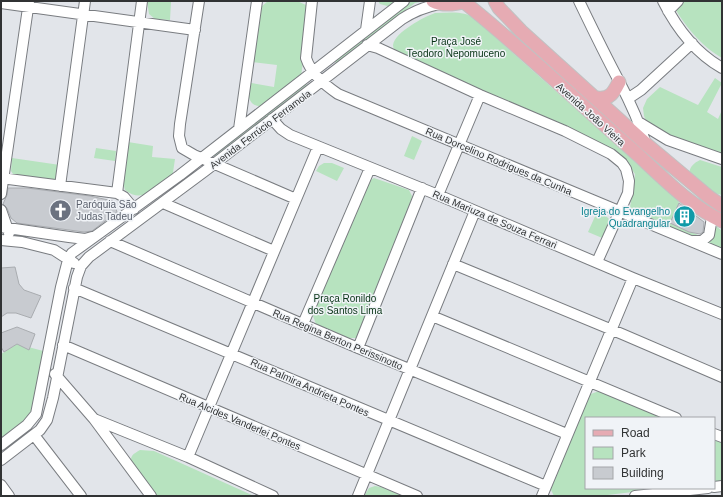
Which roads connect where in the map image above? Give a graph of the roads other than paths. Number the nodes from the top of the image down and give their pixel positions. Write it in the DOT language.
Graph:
graph roads {
  1 [pos="85,1"];
  2 [pos="142,1"];
  3 [pos="199,1"];
  4 [pos="257,1"];
  5 [pos="312,1"];
  6 [pos="370,1"];
  7 [pos="404,1"];
  8 [pos="465,1"];
  9 [pos="495,1"];
  10 [pos="579,1"];
  11 [pos="663,1"];
  12 [pos="678,1"];
  13 [pos="436,2"];
  14 [pos="1,3"];
  15 [pos="28,4"];
  16 [pos="668,11"];
  17 [pos="84,14"];
  18 [pos="140,22"];
  19 [pos="196,30"];
  20 [pos="366,30"];
  21 [pos="387,31"];
  22 [pos="692,43"];
  23 [pos="367,45"];
  24 [pos="388,53"];
  25 [pos="722,68"];
  26 [pos="313,72"];
  27 [pos="322,82"];
  28 [pos="619,82"];
  29 [pos="480,95"];
  30 [pos="597,98"];
  31 [pos="629,98"];
  32 [pos="272,119"];
  33 [pos="640,123"];
  34 [pos="239,129"];
  35 [pos="460,144"];
  36 [pos="646,144"];
  37 [pos="318,147"];
  38 [pos="202,158"];
  39 [pos="722,159"];
  40 [pos="215,163"];
  41 [pos="370,168"];
  42 [pos="3,178"];
  43 [pos="60,186"];
  44 [pos="422,188"];
  45 [pos="117,193"];
  46 [pos="1,194"];
  47 [pos="438,195"];
  48 [pos="709,197"];
  49 [pos="296,199"];
  50 [pos="722,199"];
  51 [pos="162,202"];
  52 [pos="722,206"];
  53 [pos="134,209"];
  54 [pos="1,210"];
  55 [pos="475,211"];
  56 [pos="620,211"];
  57 [pos="717,219"];
  58 [pos="4,227"];
  59 [pos="59,236"];
  60 [pos="94,237"];
  61 [pos="1,240"];
  62 [pos="12,241"];
  63 [pos="110,241"];
  64 [pos="691,241"];
  65 [pos="76,249"];
  66 [pos="274,251"];
  67 [pos="722,254"];
  68 [pos="68,260"];
  69 [pos="597,262"];
  70 [pos="83,264"];
  71 [pos="453,264"];
  72 [pos="633,278"];
  73 [pos="74,288"];
  74 [pos="253,303"];
  75 [pos="722,314"];
  76 [pos="432,316"];
  77 [pos="303,324"];
  78 [pos="611,329"];
  79 [pos="63,345"];
  80 [pos="358,348"];
  81 [pos="232,352"];
  82 [pos="46,367"];
  83 [pos="410,369"];
  84 [pos="57,377"];
  85 [pos="722,377"];
  86 [pos="589,381"];
  87 [pos="209,407"];
  88 [pos="674,417"];
  89 [pos="94,419"];
  90 [pos="389,421"];
  91 [pos="567,434"];
  92 [pos="34,435"];
  93 [pos="1,445"];
  94 [pos="188,457"];
  95 [pos="1,460"];
  96 [pos="367,475"];
  97 [pos="1,485"];
  98 [pos="546,486"];
  99 [pos="699,489"];
  100 [pos="10,496"];
  101 [pos="81,496"];
  102 [pos="151,496"];
  103 [pos="273,496"];
  104 [pos="358,496"];
  105 [pos="417,496"];
  106 [pos="542,496"];
  107 [pos="635,496"];
  1 -- 17 [label="street"];
  2 -- 18 [label="street"];
  3 -- 19 [label="street"];
  4 -- 34 [label="street"];
  5 -- 26 [label="street"];
  6 -- 20 [label="street"];
  7 -- 20 [label="street, Avenida Ferrúcio Ferramola"];
  8 -- 13 [label="main road, Avenida João Vieira"];
  8 -- 57 [label="main road, Avenida João Vieira"];
  9 -- 30 [label="main road, Avenida João Vieira"];
  10 -- 28 [label="street"];
  11 -- 16 [label="street"];
  12 -- 16 [label="street"];
  13 -- 21 [label="street, Avenida Ferrúcio Ferramola"];
  14 -- 15 [label="street"];
  15 -- 17 [label="street"];
  15 -- 42 [label="street"];
  16 -- 22 [label="street"];
  17 -- 18 [label="street"];
  17 -- 43 [label="street"];
  18 -- 19 [label="street"];
  18 -- 45 [label="street"];
  19 -- 38 [label="street"];
  20 -- 26 [label="street, Avenida Ferrúcio Ferramola"];
  21 -- 23 [label="street, Avenida Ferrúcio Ferramola"];
  21 -- 24 [label="street"];
  22 -- 25 [label="street"];
  22 -- 31 [label="street"];
  23 -- 24 [label="street"];
  23 -- 27 [label="street, Avenida Ferrúcio Ferramola"];
  24 -- 29 [label="street"];
  26 -- 27 [label="street, Rua Dorcelino Rodrigues da Cunha"];
  26 -- 34 [label="street, Avenida Ferrúcio Ferramola"];
  27 -- 32 [label="street, Avenida Ferrúcio Ferramola"];
  27 -- 35 [label="street, Rua Dorcelino Rodrigues da Cunha"];
  28 -- 30 [label="main road"];
  28 -- 31 [label="street"];
  29 -- 35 [label="street"];
  29 -- 56 [label="street"];
  30 -- 36 [label="main road, Avenida João Vieira"];
  31 -- 33 [label="street"];
  32 -- 37 [label="street, Rua Mariuza de Souza Ferrari"];
  32 -- 40 [label="street, Avenida Ferrúcio Ferramola"];
  33 -- 36 [label="street"];
  33 -- 39 [label="street"];
  34 -- 38 [label="street, Avenida Ferrúcio Ferramola"];
  35 -- 47 [label="street"];
  35 -- 56 [label="street, Rua Dorcelino Rodrigues da Cunha"];
  36 -- 48 [label="main road, Avenida João Vieira"];
  37 -- 41 [label="street, Rua Mariuza de Souza Ferrari"];
  37 -- 49 [label="street"];
  38 -- 40 [label="street"];
  38 -- 53 [label="street, Avenida Ferrúcio Ferramola"];
  40 -- 49 [label="street"];
  40 -- 51 [label="street, Avenida Ferrúcio Ferramola"];
  41 -- 44 [label="street, Rua Mariuza de Souza Ferrari"];
  41 -- 77 [label="street"];
  42 -- 43 [label="street"];
  42 -- 46 [label="street"];
  43 -- 45 [label="street"];
  44 -- 47 [label="street, Rua Mariuza de Souza Ferrari"];
  44 -- 80 [label="street"];
  45 -- 53 [label="street"];
  47 -- 55 [label="street, Rua Mariuza de Souza Ferrari"];
  48 -- 50 [label="main road"];
  48 -- 52 [label="main road, Avenida João Vieira"];
  49 -- 66 [label="street"];
  51 -- 63 [label="street, Avenida Ferrúcio Ferramola"];
  51 -- 66 [label="street"];
  53 -- 60 [label="street, Avenida Ferrúcio Ferramola"];
  54 -- 58 [label="street"];
  55 -- 69 [label="street, Rua Mariuza de Souza Ferrari"];
  55 -- 71 [label="street"];
  56 -- 64 [label="street, Rua Dorcelino Rodrigues da Cunha"];
  56 -- 69 [label="street"];
  57 -- 64 [label="street"];
  58 -- 59 [label="street"];
  58 -- 62 [label="street"];
  59 -- 60 [label="street"];
  59 -- 65 [label="street"];
  60 -- 65 [label="street, Avenida Ferrúcio Ferramola"];
  61 -- 62 [label="street"];
  62 -- 68 [label="street"];
  63 -- 70 [label="street, Avenida Ferrúcio Ferramola"];
  63 -- 74 [label="street, Rua Regina Berton Perissinotto"];
  64 -- 67 [label="street, Rua Dorcelino Rodrigues da Cunha"];
  65 -- 68 [label="street"];
  65 -- 70 [label="street"];
  66 -- 74 [label="street"];
  68 -- 70 [label="street"];
  68 -- 82 [label="street"];
  69 -- 72 [label="street, Rua Mariuza de Souza Ferrari"];
  70 -- 73 [label="street"];
  71 -- 76 [label="street"];
  71 -- 78 [label="street"];
  72 -- 75 [label="street, Rua Mariuza de Souza Ferrari"];
  72 -- 78 [label="street"];
  73 -- 79 [label="street"];
  73 -- 81 [label="street, Rua Palmira Andrieta Pontes"];
  74 -- 77 [label="street, Rua Regina Berton Perissinotto"];
  74 -- 81 [label="street"];
  76 -- 83 [label="street"];
  76 -- 86 [label="street"];
  77 -- 80 [label="street, Rua Regina Berton Perissinotto"];
  78 -- 85 [label="street"];
  78 -- 86 [label="street"];
  79 -- 84 [label="street"];
  79 -- 87 [label="street, Rua Alcides Vanderlei Pontes"];
  80 -- 83 [label="street, Rua Regina Berton Perissinotto"];
  81 -- 87 [label="street"];
  81 -- 90 [label="street, Rua Palmira Andrieta Pontes"];
  82 -- 84 [label="street"];
  82 -- 93 [label="street"];
  83 -- 90 [label="street"];
  83 -- 91 [label="street, Rua Regina Berton Perissinotto"];
  84 -- 89 [label="street"];
  84 -- 92 [label="street"];
  86 -- 88 [label="street"];
  86 -- 91 [label="street"];
  87 -- 94 [label="street"];
  87 -- 96 [label="street, Rua Alcides Vanderlei Pontes"];
  89 -- 94 [label="street"];
  89 -- 102 [label="street"];
  90 -- 96 [label="street"];
  90 -- 98 [label="street, Rua Palmira Andrieta Pontes"];
  91 -- 98 [label="street"];
  92 -- 95 [label="street"];
  92 -- 101 [label="street"];
  94 -- 103 [label="street"];
  96 -- 104 [label="street"];
  96 -- 105 [label="street, Rua Alcides Vanderlei Pontes"];
  97 -- 100 [label="street"];
  98 -- 106 [label="street"];
  99 -- 107 [label="street"];
}
